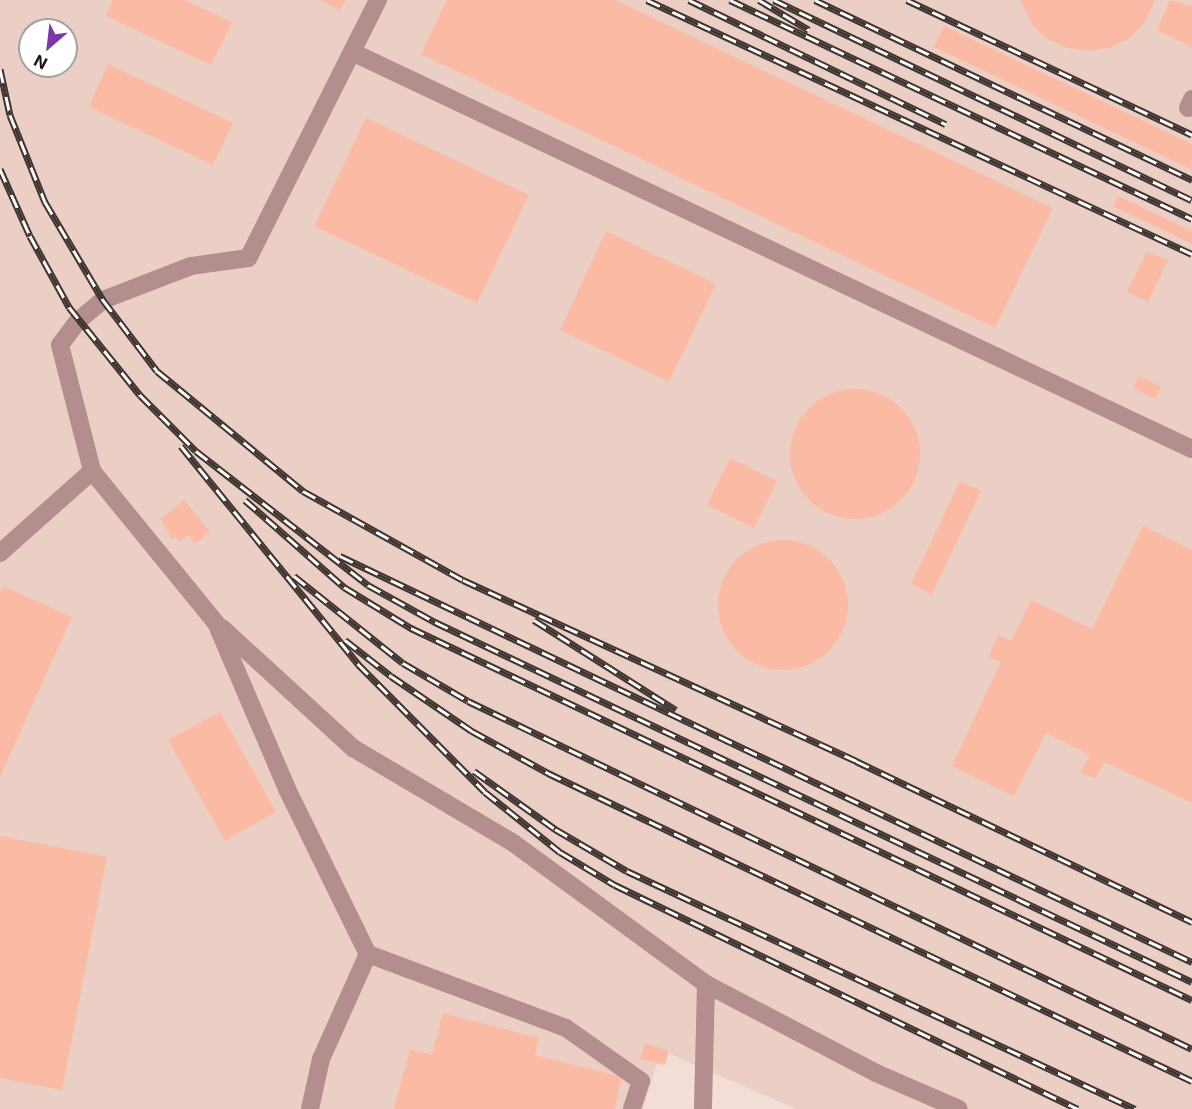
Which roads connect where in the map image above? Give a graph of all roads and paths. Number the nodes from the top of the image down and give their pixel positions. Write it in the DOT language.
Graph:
graph roads {
  1 [pos="378,0"];
  2 [pos="352,52"];
  3 [pos="1192,449"];
  4 [pos="92,471"];
  5 [pos="0,553"];
  6 [pos="216,623"];
  7 [pos="368,954"];
  8 [pos="706,984"];
  9 [pos="310,1109"];
  10 [pos="632,1109"];
  11 [pos="703,1109"];
  12 [pos="959,1109"];
  1 -- 2 [label="lane"];
  2 -- 3 [label="lane"];
  2 -- 4 [label="lane"];
  4 -- 5 [label="lane"];
  4 -- 6 [label="lane"];
  6 -- 7 [label="lane"];
  6 -- 8 [label="lane"];
  7 -- 9 [label="lane"];
  7 -- 10 [label="lane"];
  8 -- 11 [label="lane"];
  8 -- 12 [label="lane"];
}
